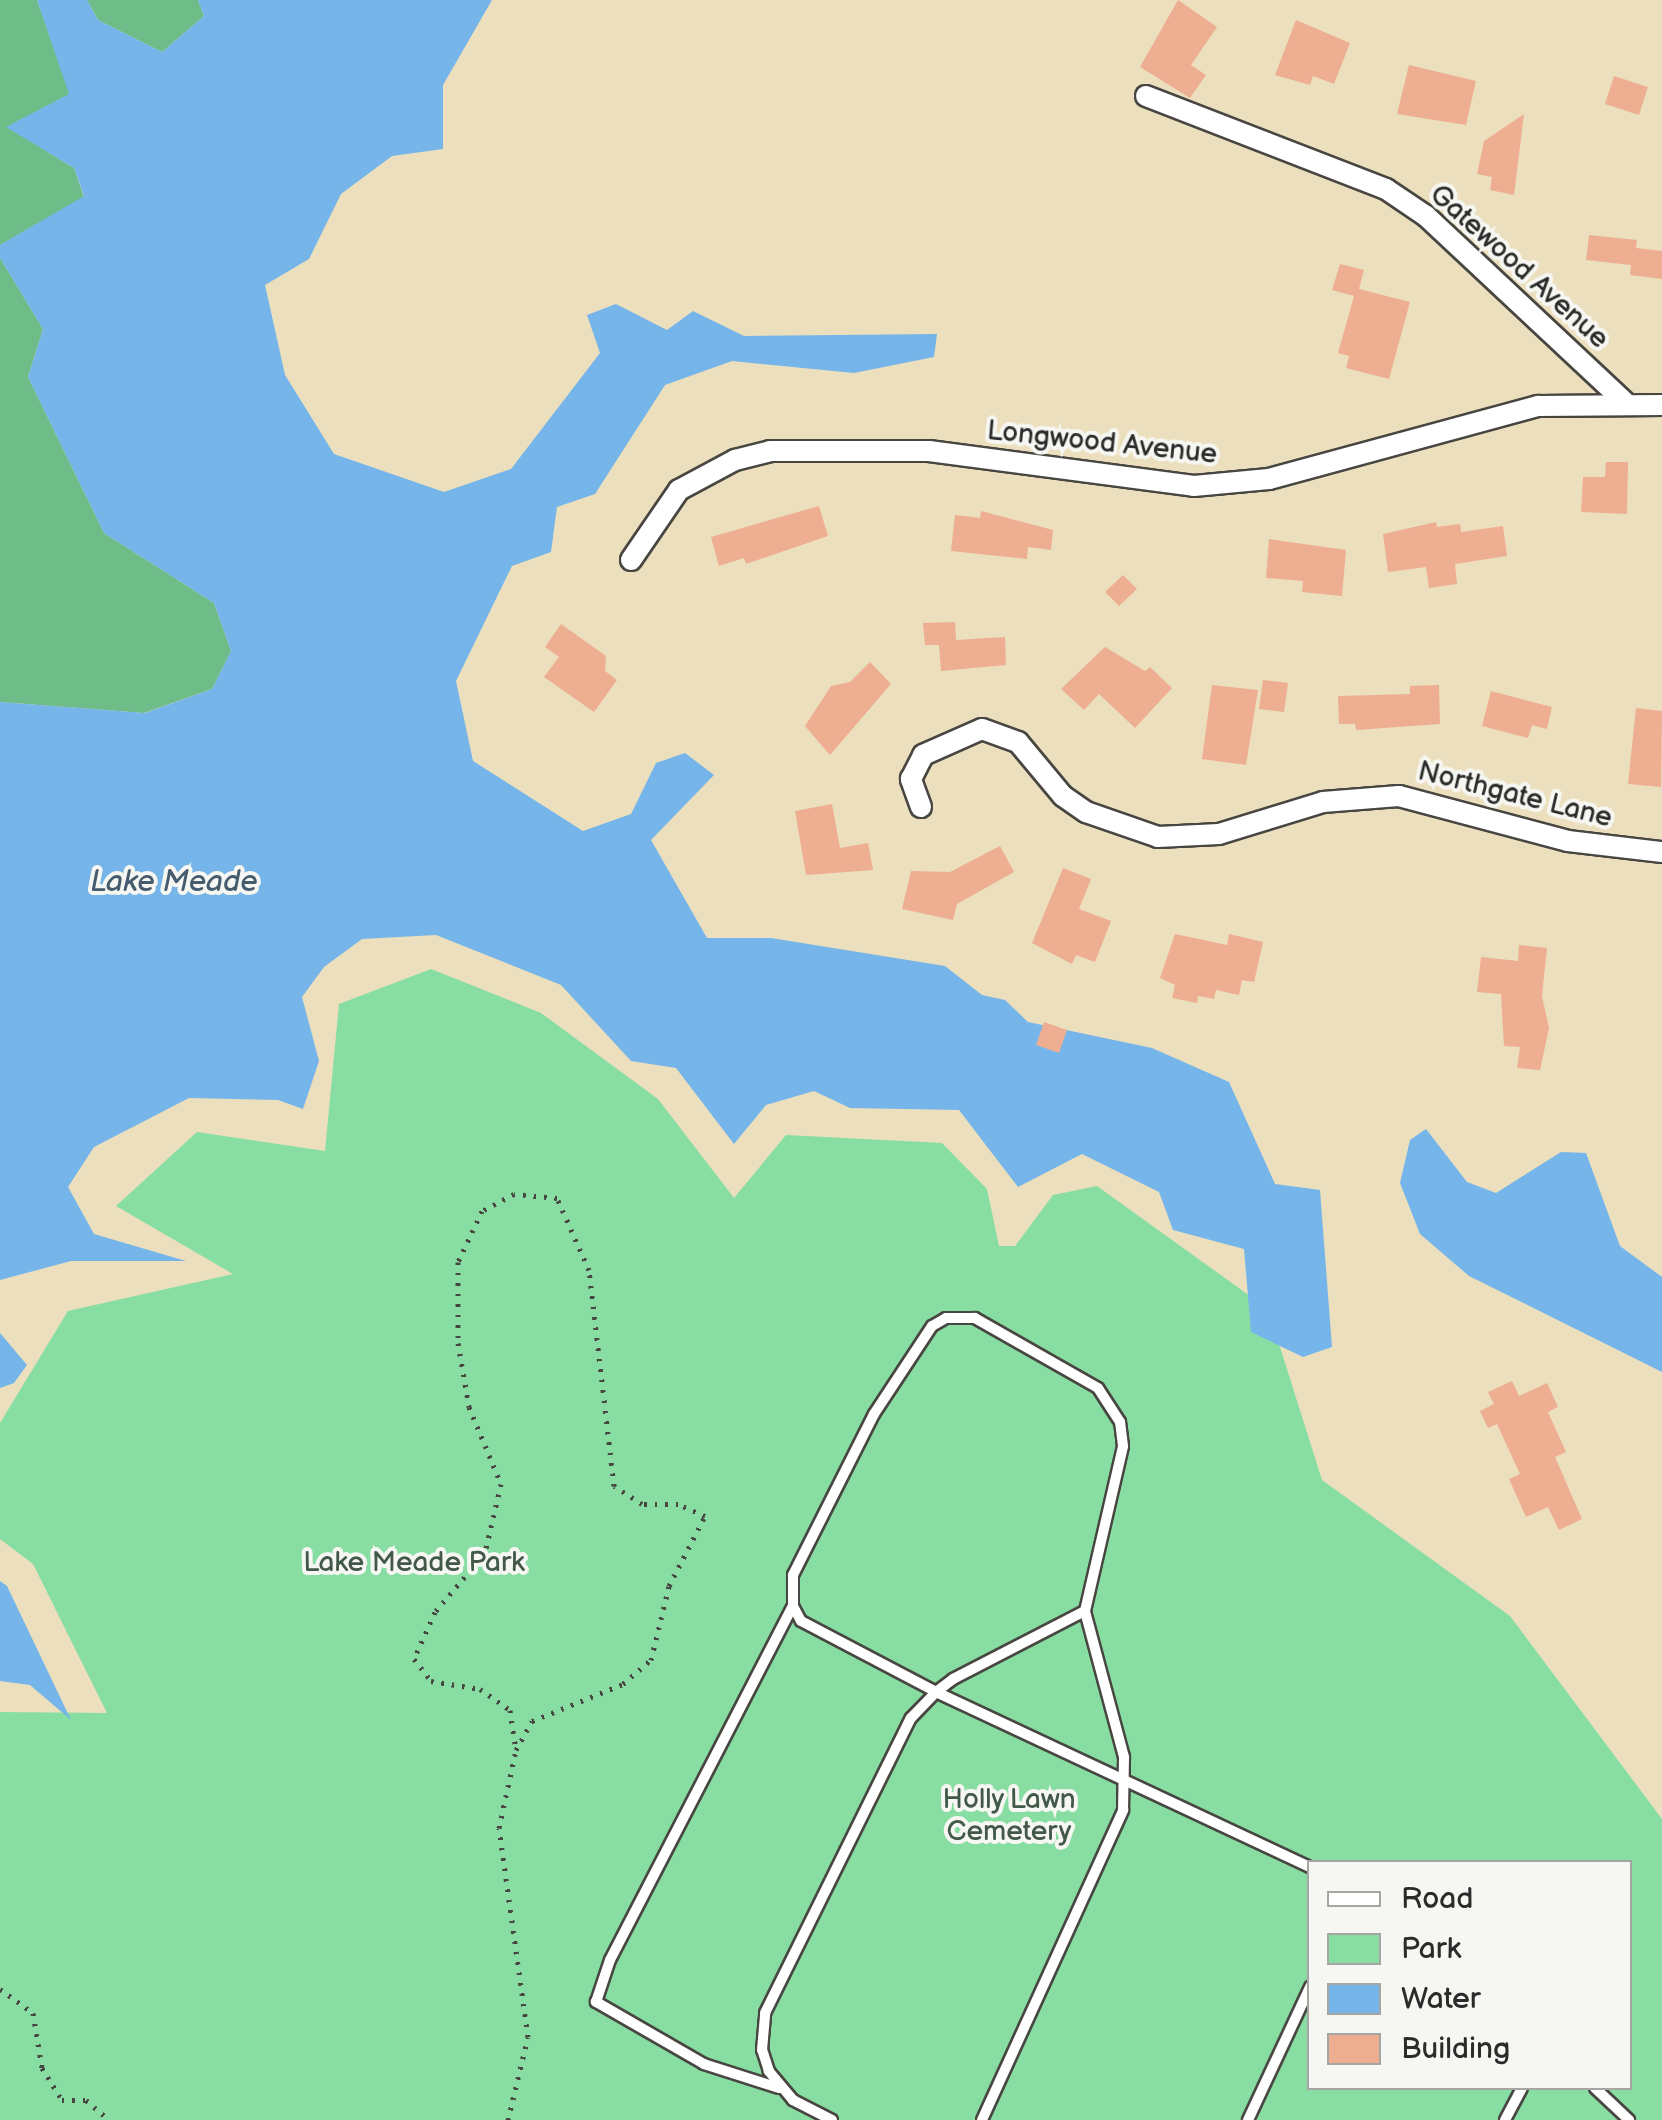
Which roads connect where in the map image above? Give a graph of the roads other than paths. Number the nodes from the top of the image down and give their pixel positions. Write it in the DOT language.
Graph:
graph roads {
  1 [pos="1146,96"];
  2 [pos="1625,402"];
  3 [pos="1662,405"];
  4 [pos="631,560"];
  5 [pos="921,807"];
  6 [pos="1662,852"];
  7 [pos="793,1606"];
  8 [pos="1085,1611"];
  9 [pos="936,1692"];
  10 [pos="1126,1782"];
  11 [pos="1307,1866"];
  12 [pos="1307,1993"];
  13 [pos="780,2089"];
  14 [pos="1521,2090"];
  15 [pos="1597,2090"];
  16 [pos="832,2120"];
  17 [pos="982,2120"];
  18 [pos="1248,2120"];
  19 [pos="1505,2120"];
  20 [pos="1629,2120"];
  1 -- 2 [label="street, Gatewood Avenue"];
  2 -- 3 [label="street, Longwood Avenue"];
  2 -- 4 [label="street, Longwood Avenue"];
  5 -- 6 [label="street, Northgate Lane"];
  7 -- 8 [label="lane"];
  7 -- 9 [label="lane"];
  7 -- 13 [label="lane"];
  8 -- 9 [label="lane"];
  8 -- 10 [label="lane"];
  9 -- 10 [label="lane"];
  9 -- 13 [label="lane"];
  10 -- 11 [label="lane"];
  10 -- 17 [label="lane"];
  12 -- 18 [label="lane"];
  13 -- 16 [label="lane"];
  14 -- 19 [label="lane"];
  15 -- 20 [label="lane"];
}
